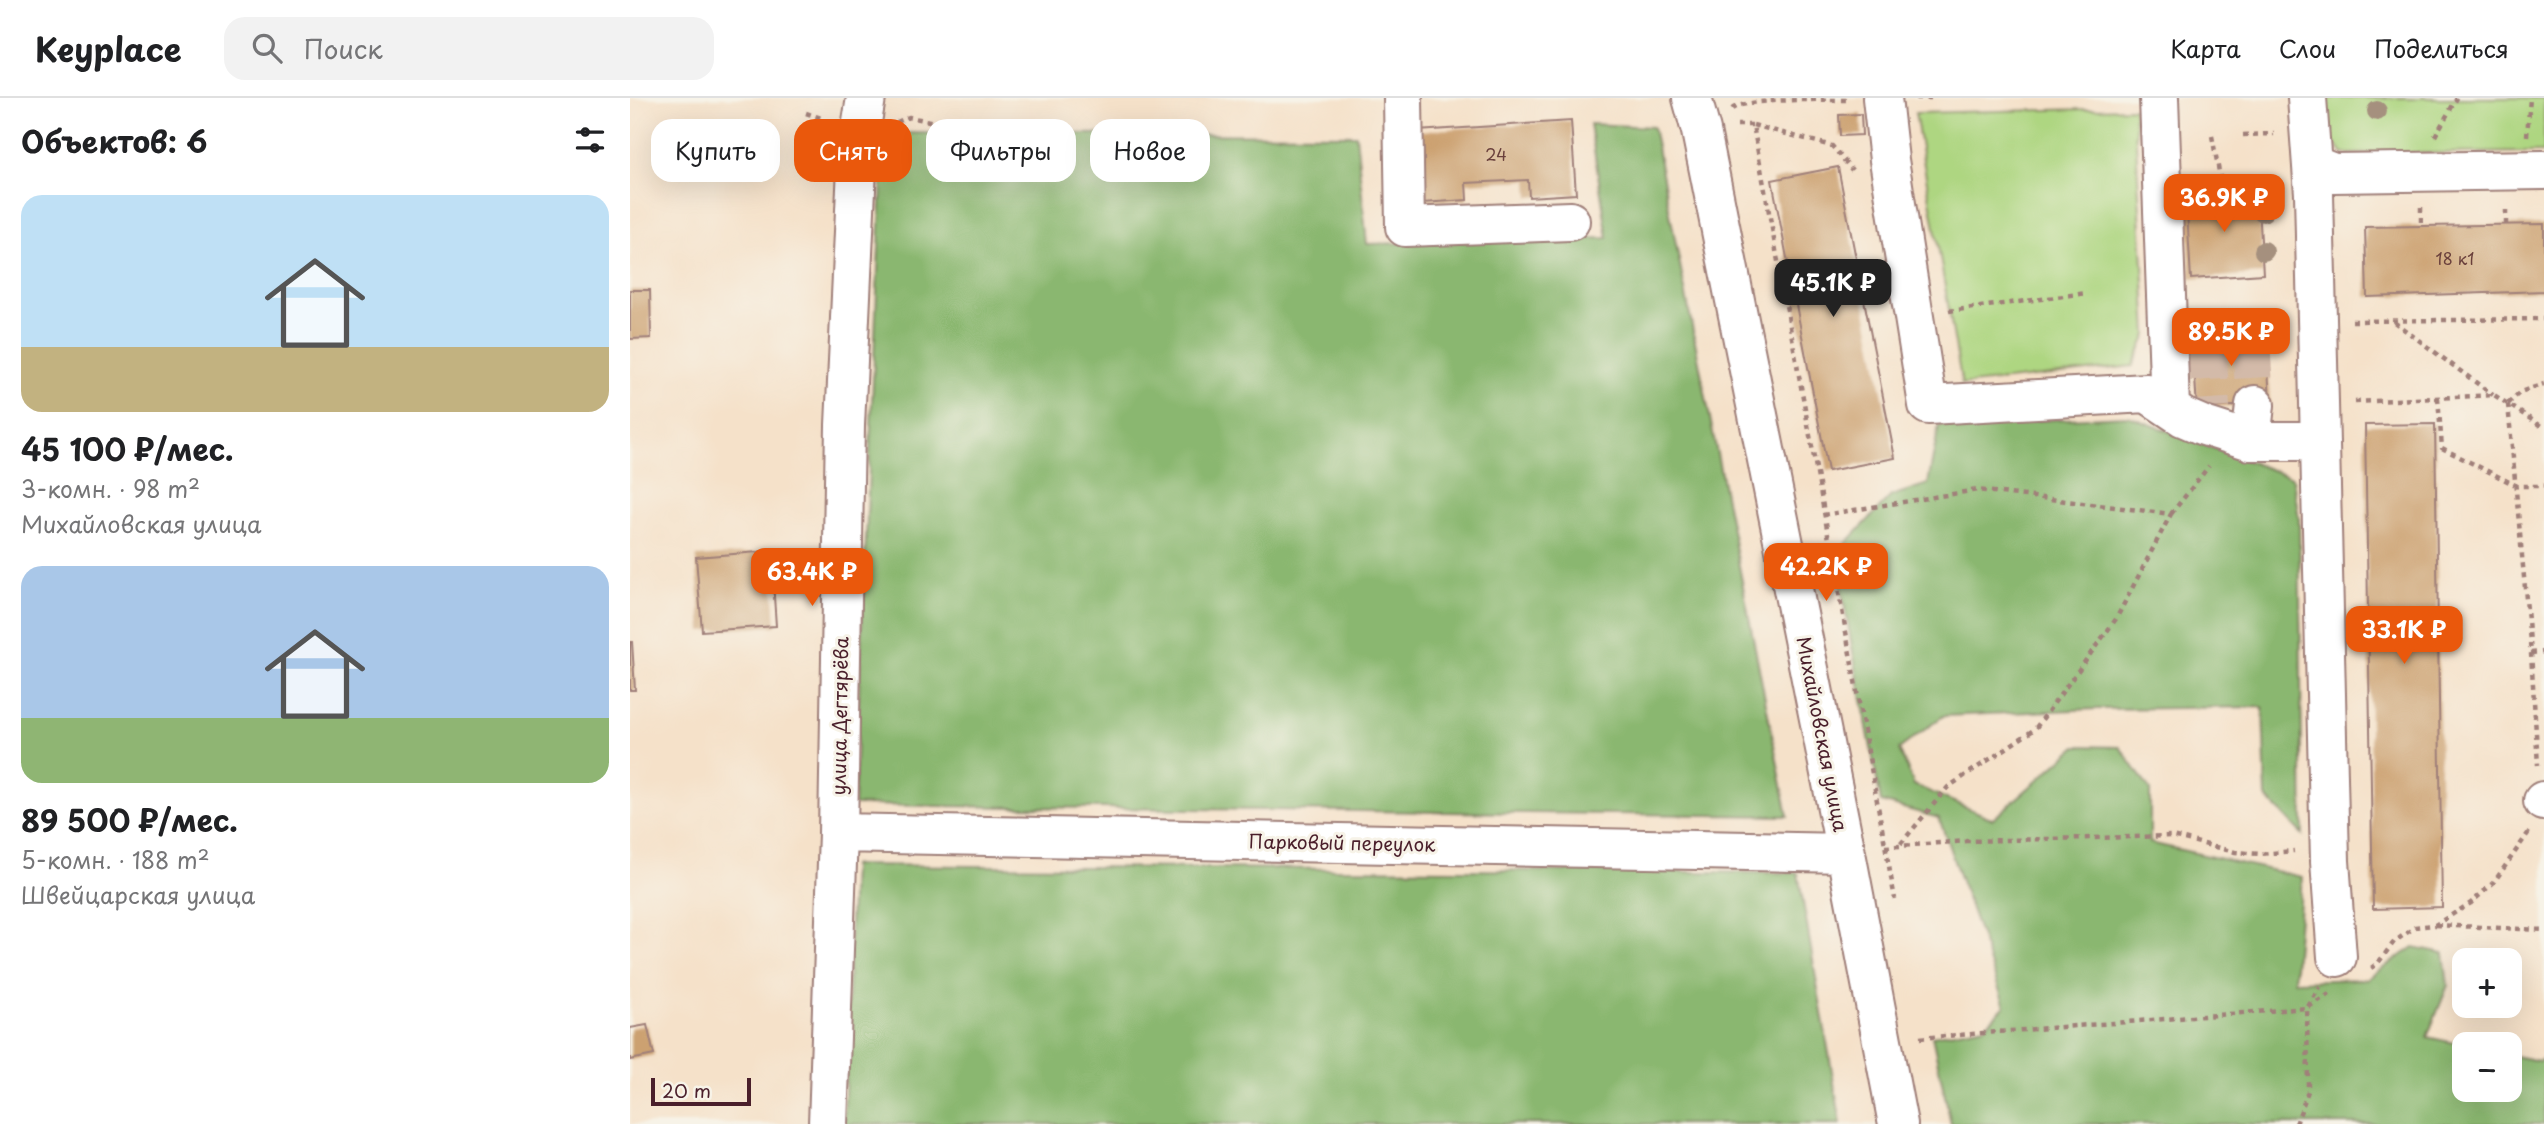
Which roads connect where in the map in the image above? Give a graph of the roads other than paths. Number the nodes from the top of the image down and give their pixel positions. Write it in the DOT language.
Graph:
graph roads {
  1 [pos="866,98"];
  2 [pos="1403,98"];
  3 [pos="1692,98"];
  4 [pos="1882,98"];
  5 [pos="2159,98"];
  6 [pos="2307,98"];
  7 [pos="2313,165"];
  8 [pos="2544,170"];
  9 [pos="1570,221"];
  10 [pos="2170,408"];
  11 [pos="2320,441"];
  12 [pos="838,833"];
  13 [pos="1846,853"];
  14 [pos="2349,971"];
  15 [pos="828,1124"];
  16 [pos="1898,1124"];
  1 -- 12 [label="street, улица Дегтярёва"];
  2 -- 9 [label="street"];
  3 -- 13 [label="street, Михайловская улица"];
  4 -- 10 [label="street"];
  5 -- 10 [label="street"];
  6 -- 7 [label="street"];
  7 -- 8 [label="street"];
  7 -- 11 [label="street"];
  10 -- 11 [label="street"];
  11 -- 14 [label="street"];
  12 -- 13 [label="street, Парковый переулок"];
  12 -- 15 [label="street, улица Дегтярёва"];
  13 -- 16 [label="street, Михайловская улица"];
}
